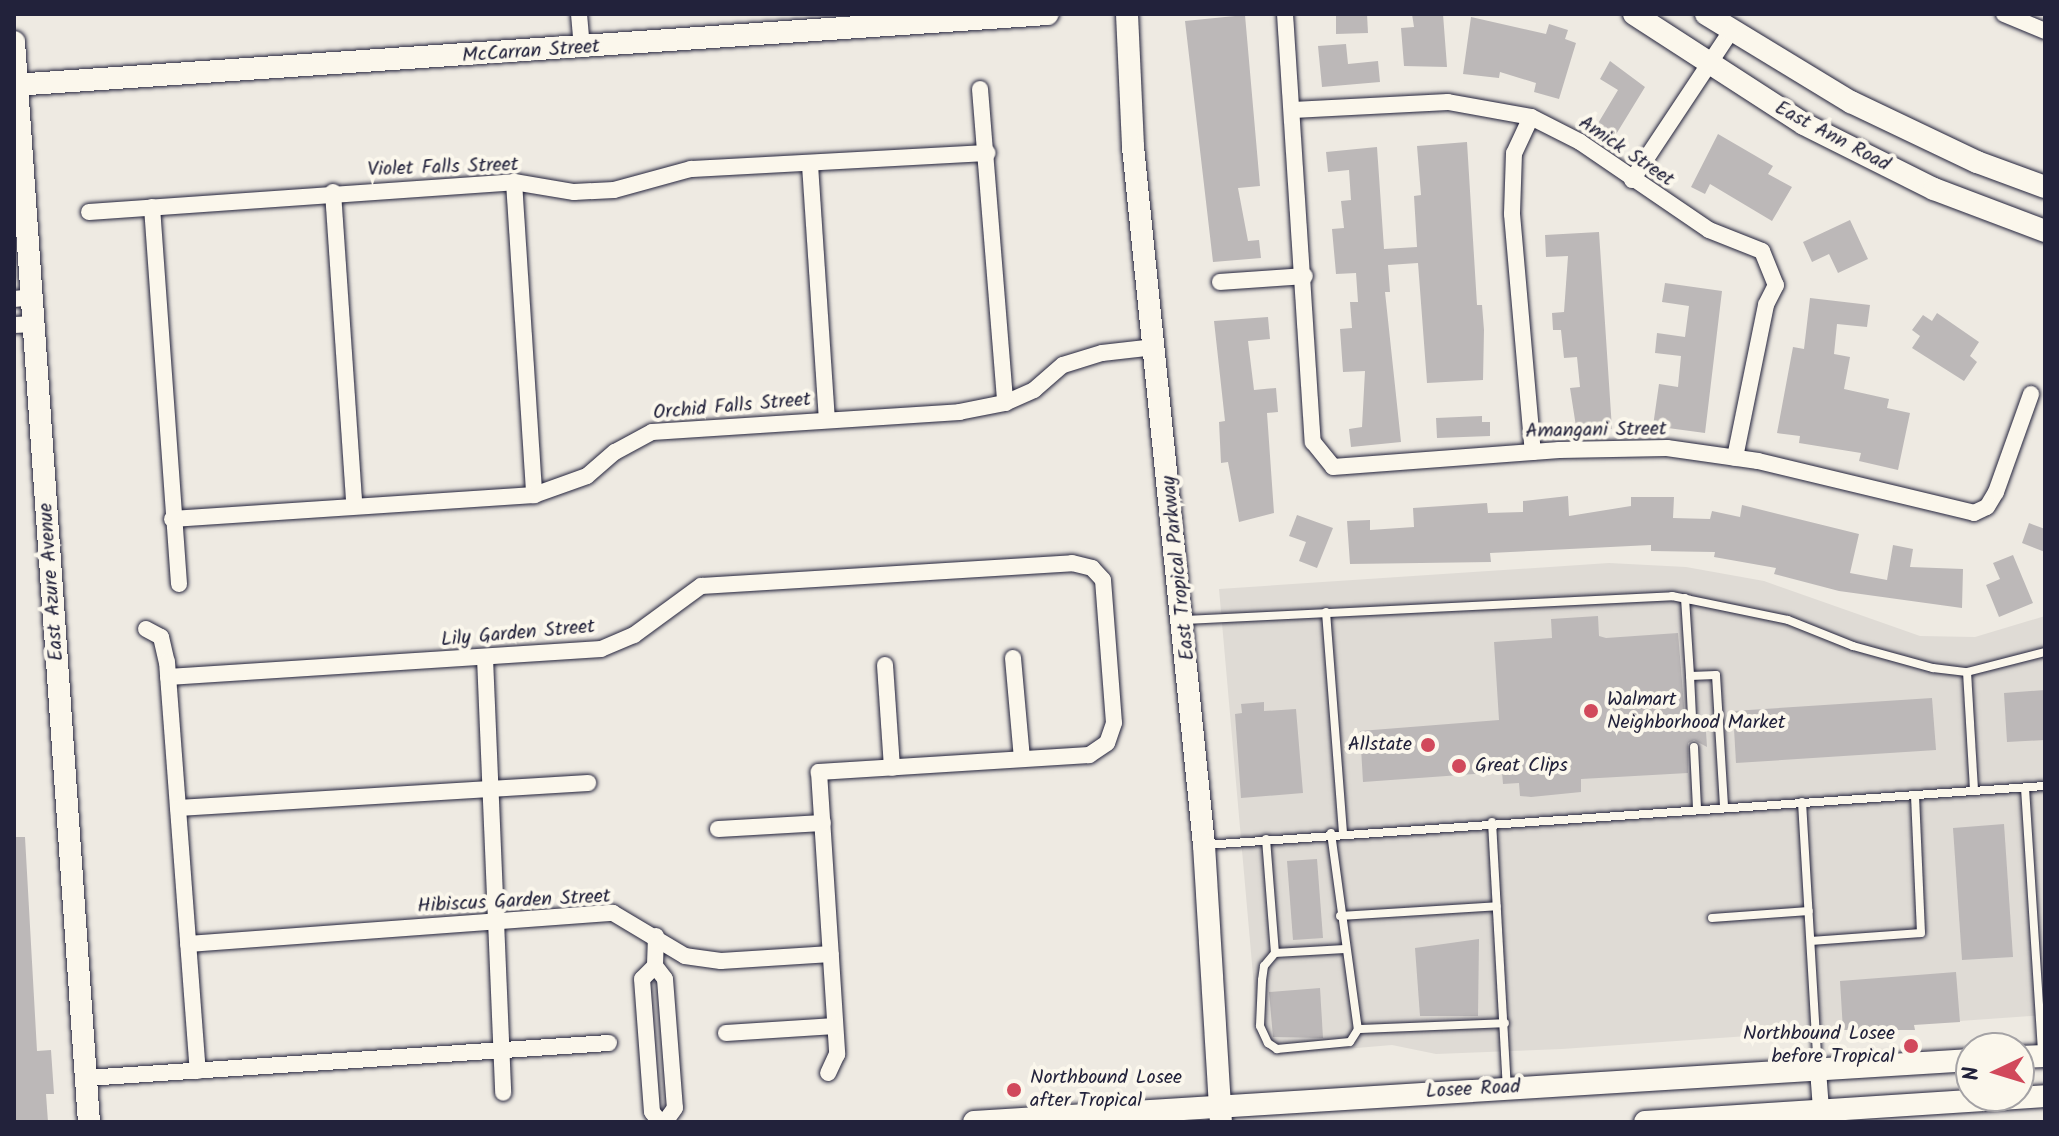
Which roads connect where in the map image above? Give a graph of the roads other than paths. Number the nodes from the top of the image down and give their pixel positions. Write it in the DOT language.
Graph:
graph roads {
  1 [pos="579,14"];
  2 [pos="1048,14"];
  3 [pos="1127,14"];
  4 [pos="1285,14"];
  5 [pos="1634,14"];
  6 [pos="1706,14"];
  7 [pos="2004,14"];
  8 [pos="1731,31"];
  9 [pos="2045,31"];
  10 [pos="14,42"];
  11 [pos="582,49"];
  12 [pos="1708,65"];
  13 [pos="16,84"];
  14 [pos="980,89"];
  15 [pos="1293,110"];
  16 [pos="1531,117"];
  17 [pos="988,153"];
  18 [pos="810,165"];
  19 [pos="1632,180"];
  20 [pos="514,182"];
  21 [pos="2045,187"];
  22 [pos="333,192"];
  23 [pos="152,207"];
  24 [pos="89,212"];
  25 [pos="2045,231"];
  26 [pos="1305,276"];
  27 [pos="1220,282"];
  28 [pos="23,298"];
  29 [pos="24,324"];
  30 [pos="1155,347"];
  31 [pos="2031,394"];
  32 [pos="1005,403"];
  33 [pos="827,418"];
  34 [pos="1533,452"];
  35 [pos="1735,458"];
  36 [pos="534,495"];
  37 [pos="354,504"];
  38 [pos="172,519"];
  39 [pos="179,584"];
  40 [pos="1685,598"];
  41 [pos="1326,612"];
  42 [pos="1185,620"];
  43 [pos="146,629"];
  44 [pos="2045,652"];
  45 [pos="485,658"];
  46 [pos="1013,658"];
  47 [pos="885,665"];
  48 [pos="1967,672"];
  49 [pos="1690,676"];
  50 [pos="168,677"];
  51 [pos="1692,717"];
  52 [pos="1694,747"];
  53 [pos="1022,759"];
  54 [pos="892,768"];
  55 [pos="588,783"];
  56 [pos="2045,786"];
  57 [pos="2025,788"];
  58 [pos="491,789"];
  59 [pos="1974,791"];
  60 [pos="1915,795"];
  61 [pos="1802,802"];
  62 [pos="1724,807"];
  63 [pos="178,808"];
  64 [pos="1697,809"];
  65 [pos="1492,822"];
  66 [pos="823,823"];
  67 [pos="718,829"];
  68 [pos="1343,832"];
  69 [pos="1331,833"];
  70 [pos="1266,839"];
  71 [pos="1204,845"];
  72 [pos="1497,906"];
  73 [pos="1809,911"];
  74 [pos="2035,911"];
  75 [pos="2045,911"];
  76 [pos="1340,916"];
  77 [pos="1712,918"];
  78 [pos="497,921"];
  79 [pos="656,936"];
  80 [pos="1811,941"];
  81 [pos="188,944"];
  82 [pos="1345,949"];
  83 [pos="1275,953"];
  84 [pos="831,954"];
  85 [pos="1505,1023"];
  86 [pos="835,1026"];
  87 [pos="1358,1029"];
  88 [pos="726,1033"];
  89 [pos="609,1043"];
  90 [pos="502,1050"];
  91 [pos="2044,1056"];
  92 [pos="1955,1061"];
  93 [pos="1818,1070"];
  94 [pos="198,1071"];
  95 [pos="828,1073"];
  96 [pos="86,1078"];
  97 [pos="1507,1089"];
  98 [pos="503,1093"];
  99 [pos="2045,1096"];
  100 [pos="1221,1114"];
  101 [pos="1822,1116"];
  102 [pos="89,1122"];
  103 [pos="663,1122"];
  104 [pos="974,1122"];
  105 [pos="1645,1122"];
  1 -- 11 [label="street"];
  2 -- 11 [label="main road, McCarran Street"];
  3 -- 30 [label="main road, East Tropical Parkway"];
  4 -- 15 [label="street"];
  5 -- 12 [label="main road, East Ann Road"];
  6 -- 8 [label="main road, East Ann Road"];
  7 -- 9 [label="street"];
  8 -- 12 [label="street"];
  8 -- 21 [label="main road, East Ann Road"];
  10 -- 13 [label="main road, East Azure Avenue"];
  11 -- 13 [label="main road, McCarran Street"];
  12 -- 19 [label="street"];
  12 -- 25 [label="main road, East Ann Road"];
  13 -- 28 [label="main road, East Azure Avenue"];
  14 -- 17 [label="street"];
  15 -- 16 [label="street, Amick Street"];
  15 -- 26 [label="street"];
  16 -- 19 [label="street, Amick Street"];
  16 -- 34 [label="street"];
  17 -- 18 [label="street, Violet Falls Street"];
  17 -- 32 [label="street"];
  18 -- 20 [label="street, Violet Falls Street"];
  18 -- 33 [label="street"];
  19 -- 35 [label="street, Amick Street"];
  20 -- 22 [label="street, Violet Falls Street"];
  20 -- 36 [label="street"];
  22 -- 23 [label="street, Violet Falls Street"];
  22 -- 37 [label="street"];
  23 -- 24 [label="street, Violet Falls Street"];
  23 -- 38 [label="street"];
  26 -- 27 [label="street"];
  26 -- 34 [label="street, Amangani Street"];
  28 -- 29 [label="main road, East Azure Avenue"];
  29 -- 96 [label="main road, East Azure Avenue"];
  30 -- 32 [label="street, Orchid Falls Street"];
  30 -- 42 [label="main road, East Tropical Parkway"];
  31 -- 35 [label="street, Amangani Street"];
  32 -- 33 [label="street, Orchid Falls Street"];
  33 -- 36 [label="street, Orchid Falls Street"];
  34 -- 35 [label="street, Amangani Street"];
  36 -- 37 [label="street, Orchid Falls Street"];
  37 -- 38 [label="street, Orchid Falls Street"];
  38 -- 39 [label="street"];
  40 -- 41 [label="lane"];
  40 -- 48 [label="lane"];
  40 -- 49 [label="lane"];
  41 -- 42 [label="lane"];
  41 -- 68 [label="lane"];
  42 -- 71 [label="main road, East Tropical Parkway"];
  43 -- 50 [label="street"];
  44 -- 48 [label="lane"];
  45 -- 50 [label="street, Lily Garden Street"];
  45 -- 53 [label="street, Lily Garden Street"];
  45 -- 58 [label="street"];
  46 -- 53 [label="street"];
  47 -- 54 [label="street"];
  48 -- 59 [label="lane"];
  49 -- 51 [label="lane"];
  49 -- 62 [label="lane"];
  50 -- 63 [label="street"];
  52 -- 64 [label="lane"];
  53 -- 54 [label="street"];
  54 -- 66 [label="street"];
  55 -- 58 [label="street"];
  56 -- 57 [label="lane"];
  57 -- 59 [label="lane"];
  57 -- 74 [label="lane"];
  58 -- 63 [label="street"];
  58 -- 78 [label="street"];
  59 -- 60 [label="lane"];
  60 -- 61 [label="lane"];
  60 -- 80 [label="lane"];
  61 -- 62 [label="lane"];
  61 -- 73 [label="lane"];
  62 -- 64 [label="lane"];
  63 -- 81 [label="street"];
  64 -- 65 [label="lane"];
  65 -- 68 [label="lane"];
  65 -- 72 [label="lane"];
  66 -- 67 [label="street"];
  66 -- 84 [label="street"];
  68 -- 69 [label="lane"];
  69 -- 70 [label="lane"];
  69 -- 76 [label="lane"];
  70 -- 71 [label="lane"];
  70 -- 83 [label="lane"];
  71 -- 100 [label="main road, East Tropical Parkway"];
  72 -- 76 [label="lane"];
  72 -- 85 [label="lane"];
  73 -- 77 [label="lane"];
  73 -- 80 [label="lane"];
  74 -- 75 [label="lane"];
  74 -- 91 [label="lane"];
  76 -- 82 [label="lane"];
  78 -- 79 [label="street, Hibiscus Garden Street"];
  78 -- 81 [label="street, Hibiscus Garden Street"];
  78 -- 90 [label="street"];
  79 -- 84 [label="street, Hibiscus Garden Street"];
  79 -- 103 [label="street"];
  80 -- 93 [label="lane"];
  81 -- 94 [label="street"];
  82 -- 83 [label="lane"];
  82 -- 87 [label="lane"];
  83 -- 87 [label="lane"];
  84 -- 86 [label="street"];
  85 -- 87 [label="lane"];
  85 -- 97 [label="lane"];
  86 -- 88 [label="street"];
  86 -- 95 [label="street"];
  89 -- 90 [label="street"];
  90 -- 94 [label="street"];
  90 -- 98 [label="street"];
  92 -- 93 [label="main road, Losee Road"];
  93 -- 97 [label="main road, Losee Road"];
  93 -- 101 [label="street"];
  94 -- 96 [label="street"];
  96 -- 102 [label="main road, East Azure Avenue"];
  97 -- 100 [label="main road, Losee Road"];
  99 -- 101 [label="main road"];
  100 -- 104 [label="main road, Losee Road"];
  101 -- 105 [label="main road"];
}
